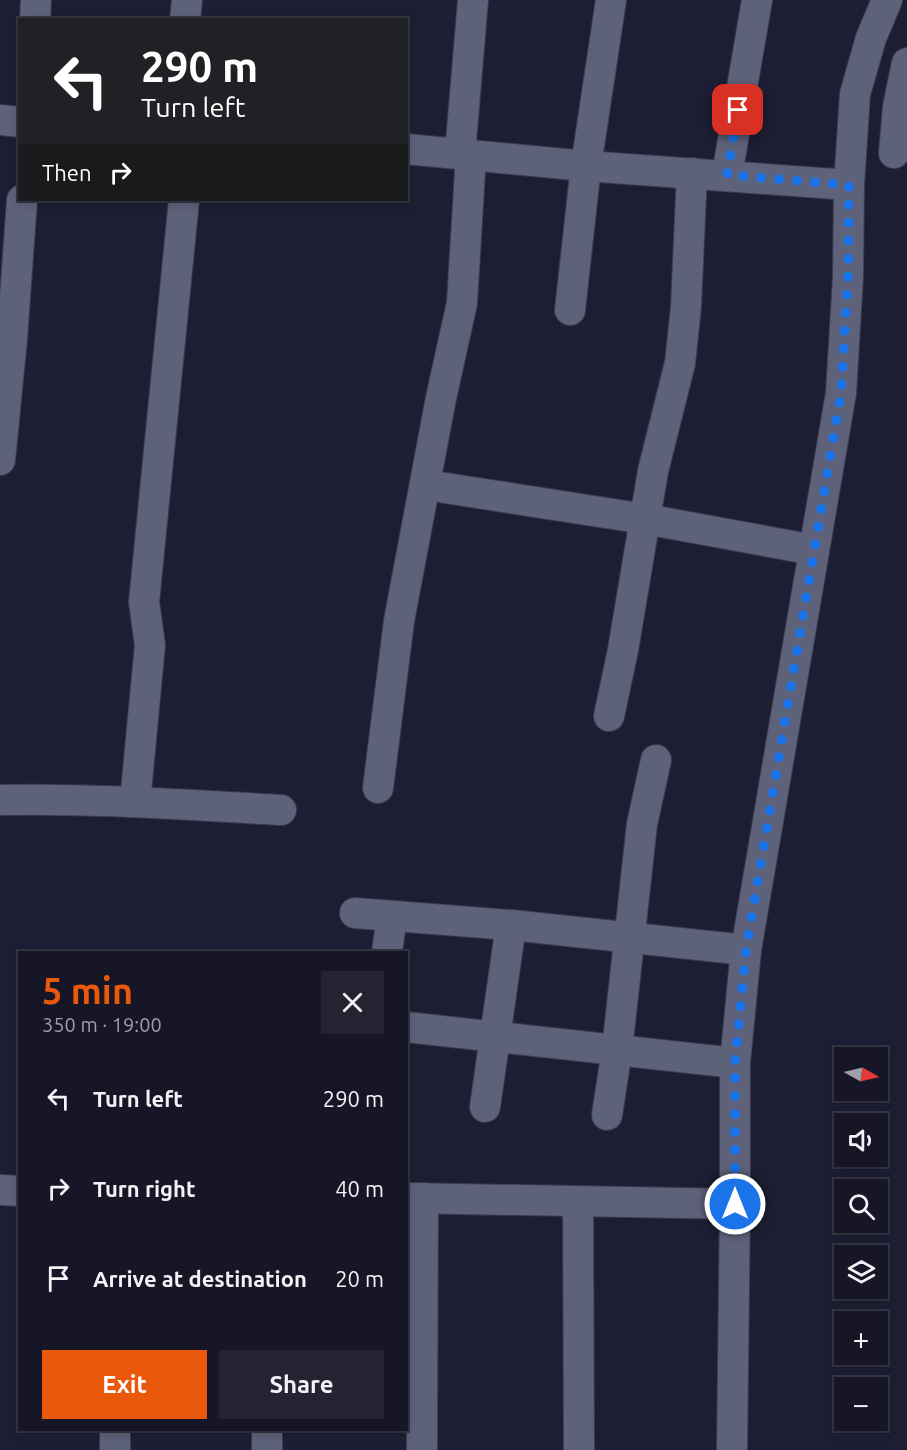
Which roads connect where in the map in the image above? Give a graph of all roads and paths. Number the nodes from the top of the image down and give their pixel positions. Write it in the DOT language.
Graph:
graph roads {
  1 [pos="36,0"];
  2 [pos="187,0"];
  3 [pos="472,0"];
  4 [pos="611,0"];
  5 [pos="757,0"];
  6 [pos="887,0"];
  7 [pos="35,18"];
  8 [pos="185,18"];
  9 [pos="871,38"];
  10 [pos="907,54"];
  11 [pos="907,63"];
  12 [pos="0,120"];
  13 [pos="18,122"];
  14 [pos="408,149"];
  15 [pos="894,153"];
  16 [pos="466,155"];
  17 [pos="586,166"];
  18 [pos="692,173"];
  19 [pos="727,175"];
  20 [pos="849,185"];
  21 [pos="22,201"];
  22 [pos="184,201"];
  23 [pos="570,310"];
  24 [pos="0,460"];
  25 [pos="426,485"];
  26 [pos="645,519"];
  27 [pos="814,550"];
  28 [pos="609,716"];
  29 [pos="656,760"];
  30 [pos="378,788"];
  31 [pos="0,800"];
  32 [pos="135,802"];
  33 [pos="281,810"];
  34 [pos="355,913"];
  35 [pos="392,916"];
  36 [pos="511,925"];
  37 [pos="629,938"];
  38 [pos="746,950"];
  39 [pos="387,951"];
  40 [pos="408,1027"];
  41 [pos="496,1037"];
  42 [pos="617,1050"];
  43 [pos="735,1063"];
  44 [pos="485,1107"];
  45 [pos="607,1114"];
  46 [pos="0,1190"];
  47 [pos="18,1191"];
  48 [pos="415,1198"];
  49 [pos="578,1202"];
  50 [pos="735,1204"];
  51 [pos="115,1431"];
  52 [pos="267,1431"];
  53 [pos="115,1450"];
  54 [pos="267,1450"];
  55 [pos="422,1450"];
  56 [pos="579,1450"];
  57 [pos="732,1450"];
  1 -- 7 [label="street"];
  2 -- 8 [label="street"];
  3 -- 16 [label="street"];
  4 -- 17 [label="street"];
  5 -- 19 [label="street"];
  6 -- 9 [label="street"];
  9 -- 10 [label="street"];
  9 -- 20 [label="street"];
  11 -- 15 [label="street"];
  12 -- 13 [label="street"];
  14 -- 16 [label="street"];
  16 -- 17 [label="street"];
  16 -- 25 [label="street"];
  17 -- 18 [label="street"];
  17 -- 23 [label="street"];
  18 -- 19 [label="street"];
  18 -- 26 [label="street"];
  19 -- 20 [label="street"];
  20 -- 27 [label="street"];
  21 -- 24 [label="street"];
  22 -- 32 [label="street"];
  25 -- 26 [label="street"];
  25 -- 30 [label="street"];
  26 -- 27 [label="street"];
  26 -- 28 [label="street"];
  27 -- 38 [label="street"];
  29 -- 37 [label="street"];
  31 -- 32 [label="street"];
  32 -- 33 [label="street"];
  34 -- 35 [label="street"];
  35 -- 36 [label="street"];
  35 -- 39 [label="street"];
  36 -- 37 [label="street"];
  36 -- 41 [label="street"];
  37 -- 38 [label="street"];
  37 -- 42 [label="street"];
  38 -- 43 [label="street"];
  40 -- 41 [label="street"];
  41 -- 42 [label="street"];
  41 -- 44 [label="street"];
  42 -- 43 [label="street"];
  42 -- 45 [label="street"];
  43 -- 50 [label="street"];
  46 -- 47 [label="street"];
  48 -- 49 [label="street"];
  48 -- 55 [label="street"];
  49 -- 50 [label="street"];
  49 -- 56 [label="street"];
  50 -- 57 [label="street"];
  51 -- 53 [label="street"];
  52 -- 54 [label="street"];
}
